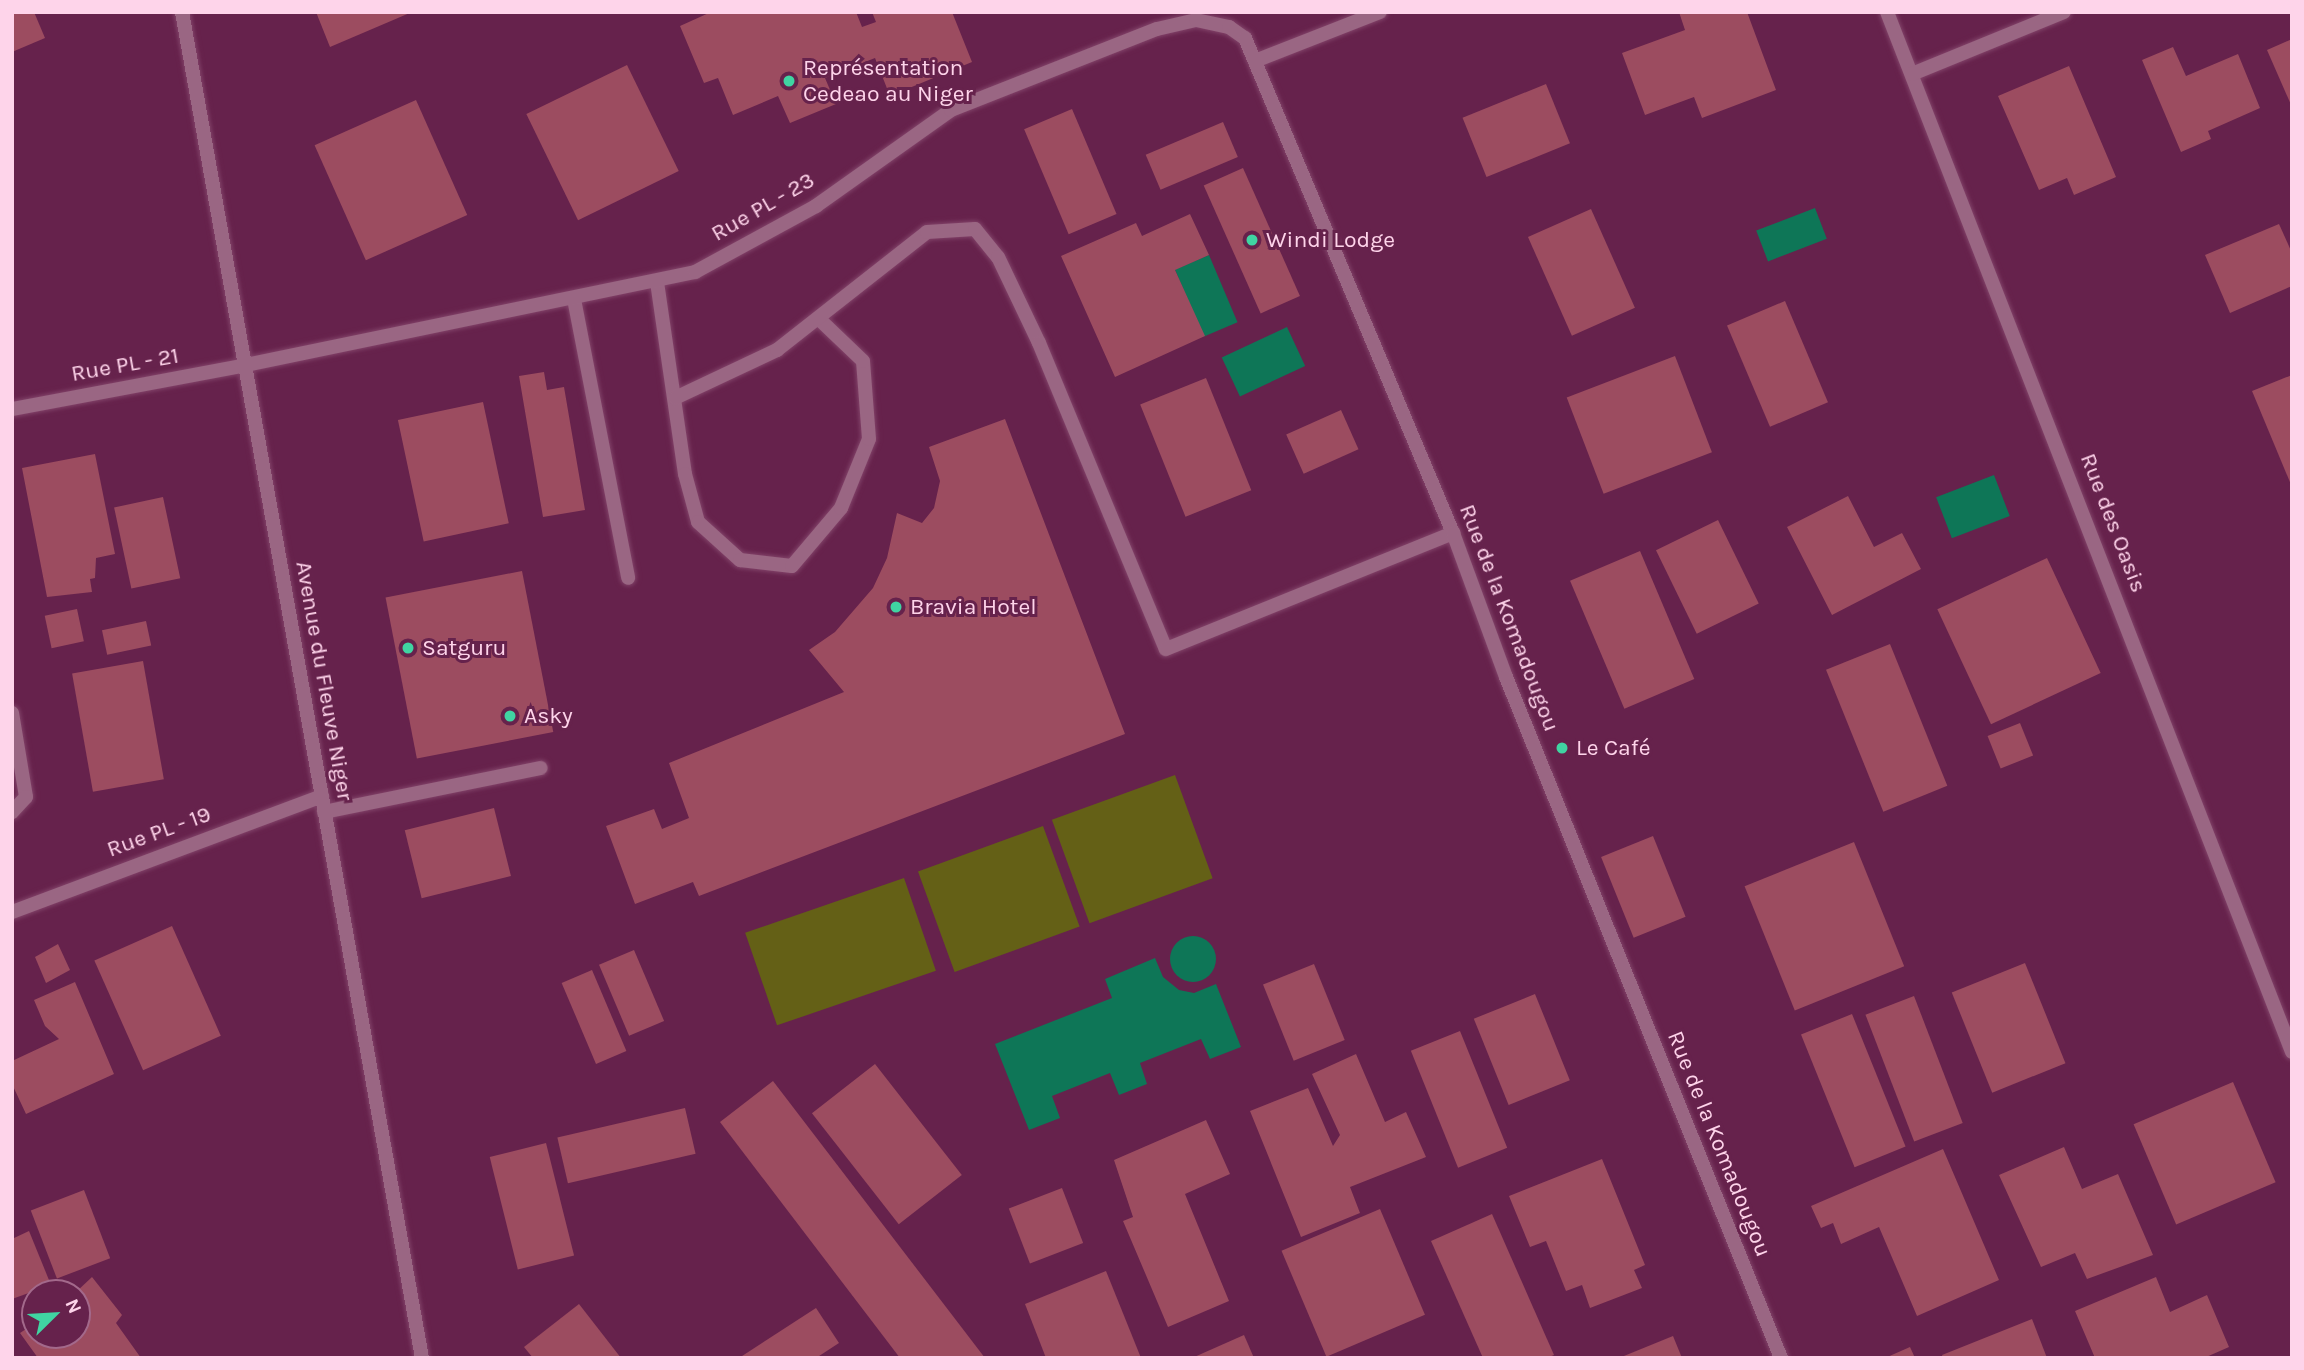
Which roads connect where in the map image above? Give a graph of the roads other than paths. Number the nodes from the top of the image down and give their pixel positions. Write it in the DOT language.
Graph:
graph roads {
  1 [pos="182,12"];
  2 [pos="1380,12"];
  3 [pos="1887,12"];
  4 [pos="2064,12"];
  5 [pos="1255,61"];
  6 [pos="1912,74"];
  7 [pos="657,282"];
  8 [pos="574,299"];
  9 [pos="819,319"];
  10 [pos="246,365"];
  11 [pos="675,398"];
  12 [pos="12,409"];
  13 [pos="1453,533"];
  14 [pos="628,578"];
  15 [pos="12,713"];
  16 [pos="541,768"];
  17 [pos="322,796"];
  18 [pos="12,812"];
  19 [pos="324,812"];
  20 [pos="12,912"];
  21 [pos="2292,1052"];
  22 [pos="422,1358"];
  23 [pos="1781,1358"];
  1 -- 10 [label="street, Avenue du Fleuve Niger"];
  2 -- 5 [label="street"];
  3 -- 6 [label="street, Rue des Oasis"];
  4 -- 6 [label="street"];
  5 -- 7 [label="street, Rue PL - 23"];
  5 -- 13 [label="street, Rue de la Komadougou"];
  6 -- 21 [label="street, Rue des Oasis"];
  7 -- 8 [label="street, Rue PL - 23"];
  7 -- 11 [label="street"];
  8 -- 10 [label="street, Rue PL - 23"];
  8 -- 14 [label="street"];
  9 -- 11 [label="street"];
  9 -- 11 [label="street"];
  9 -- 13 [label="street"];
  10 -- 12 [label="street, Rue PL - 21"];
  10 -- 17 [label="street, Avenue du Fleuve Niger"];
  13 -- 23 [label="street, Rue de la Komadougou"];
  15 -- 18 [label="street"];
  16 -- 19 [label="street"];
  17 -- 19 [label="street, Avenue du Fleuve Niger"];
  17 -- 20 [label="street, Rue PL - 19"];
  19 -- 22 [label="street, Avenue du Fleuve Niger"];
}
